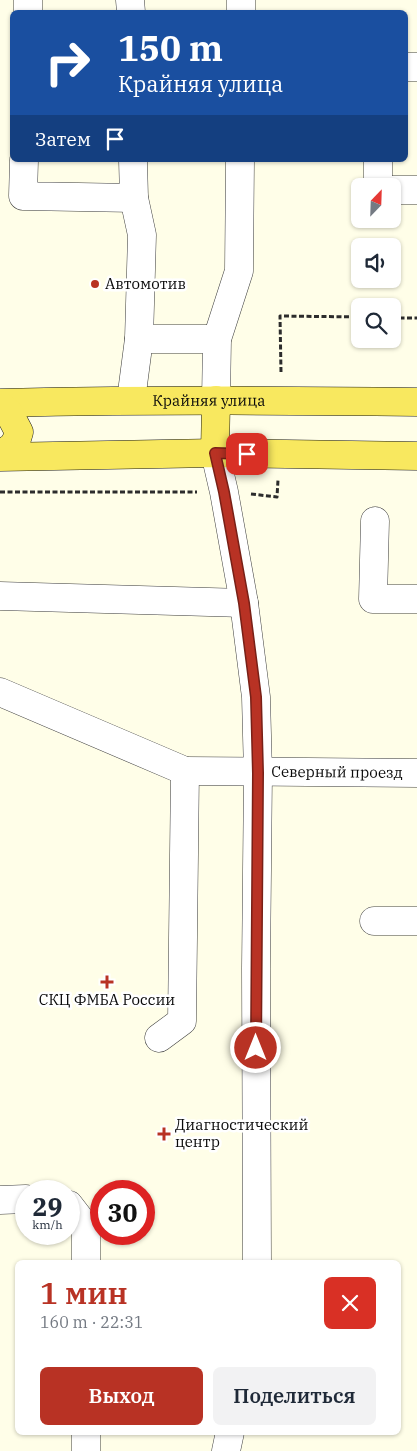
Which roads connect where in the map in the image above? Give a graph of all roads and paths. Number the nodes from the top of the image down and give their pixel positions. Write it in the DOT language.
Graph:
graph roads {
  1 [pos="24,162"];
  2 [pos="133,162"];
  3 [pos="240,162"];
  4 [pos="378,162"];
  5 [pos="378,178"];
  6 [pos="401,190"];
  7 [pos="417,190"];
  8 [pos="134,198"];
  9 [pos="351,318"];
  10 [pos="401,318"];
  11 [pos="417,318"];
  12 [pos="139,339"];
  13 [pos="217,339"];
  14 [pos="281,372"];
  15 [pos="131,400"];
  16 [pos="216,400"];
  17 [pos="417,402"];
  18 [pos="0,404"];
  19 [pos="0,453"];
  20 [pos="215,453"];
  21 [pos="417,456"];
  22 [pos="0,457"];
  23 [pos="0,492"];
  24 [pos="224,492"];
  25 [pos="278,497"];
  26 [pos="375,521"];
  27 [pos="0,596"];
  28 [pos="417,599"];
  29 [pos="244,603"];
  30 [pos="0,692"];
  31 [pos="185,771"];
  32 [pos="258,773"];
  33 [pos="417,773"];
  34 [pos="374,921"];
  35 [pos="417,921"];
  36 [pos="159,1038"];
  37 [pos="15,1199"];
  38 [pos="0,1200"];
  39 [pos="80,1219"];
  40 [pos="86,1260"];
  41 [pos="257,1260"];
  42 [pos="86,1435"];
  43 [pos="229,1435"];
  44 [pos="86,1451"];
  45 [pos="226,1451"];
  1 -- 8 [label="street"];
  2 -- 8 [label="street"];
  3 -- 13 [label="street"];
  4 -- 5 [label="street"];
  6 -- 7 [label="street"];
  8 -- 12 [label="street"];
  9 -- 14 [label="path"];
  10 -- 11 [label="path"];
  12 -- 13 [label="street"];
  12 -- 15 [label="street"];
  13 -- 16 [label="street"];
  15 -- 16 [label="main road, Крайняя улица"];
  15 -- 18 [label="main road, Крайняя улица"];
  16 -- 17 [label="main road, Крайняя улица"];
  16 -- 20 [label="main road"];
  18 -- 19 [label="main road"];
  20 -- 21 [label="main road"];
  20 -- 22 [label="main road"];
  20 -- 24 [label="street"];
  23 -- 24 [label="path"];
  24 -- 25 [label="path"];
  24 -- 29 [label="street"];
  26 -- 28 [label="street"];
  27 -- 29 [label="street"];
  29 -- 32 [label="street"];
  30 -- 31 [label="street"];
  31 -- 32 [label="street, Северный проезд"];
  31 -- 36 [label="street"];
  32 -- 33 [label="street, Северный проезд"];
  32 -- 41 [label="street"];
  34 -- 35 [label="street"];
  37 -- 38 [label="street"];
  39 -- 40 [label="street"];
  42 -- 44 [label="street"];
  43 -- 45 [label="street"];
}
